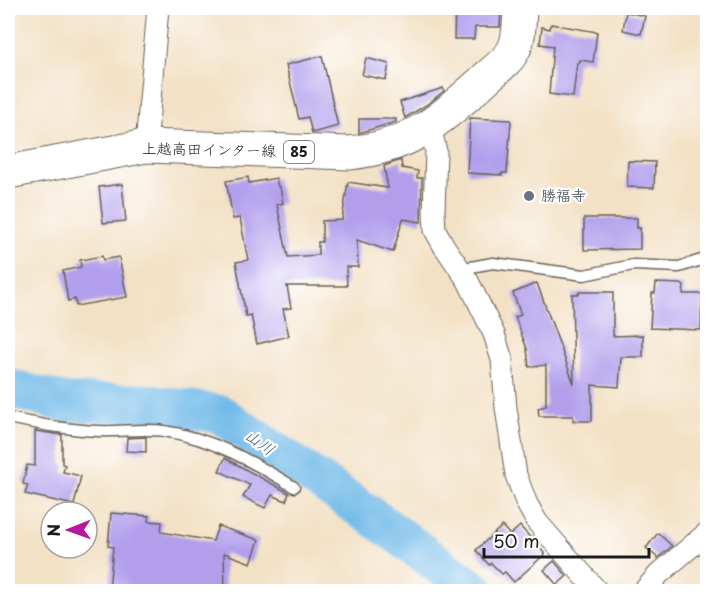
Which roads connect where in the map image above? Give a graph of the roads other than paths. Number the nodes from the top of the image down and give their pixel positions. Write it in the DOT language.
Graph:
graph roads {
  1 [pos="158,8"];
  2 [pos="520,8"];
  3 [pos="430,127"];
  4 [pos="146,146"];
  5 [pos="8,172"];
  6 [pos="708,258"];
  7 [pos="459,269"];
  8 [pos="8,418"];
  9 [pos="294,487"];
  10 [pos="708,532"];
  11 [pos="598,591"];
  12 [pos="643,591"];
  1 -- 4 [label="street"];
  2 -- 3 [label="main road, 上越高田インター線 / 85"];
  3 -- 4 [label="main road, 上越高田インター線 / 85"];
  3 -- 7 [label="street"];
  4 -- 5 [label="main road, 上越高田インター線 / 85"];
  6 -- 7 [label="lane"];
  7 -- 11 [label="street"];
  8 -- 9 [label="lane"];
  10 -- 12 [label="street"];
}
